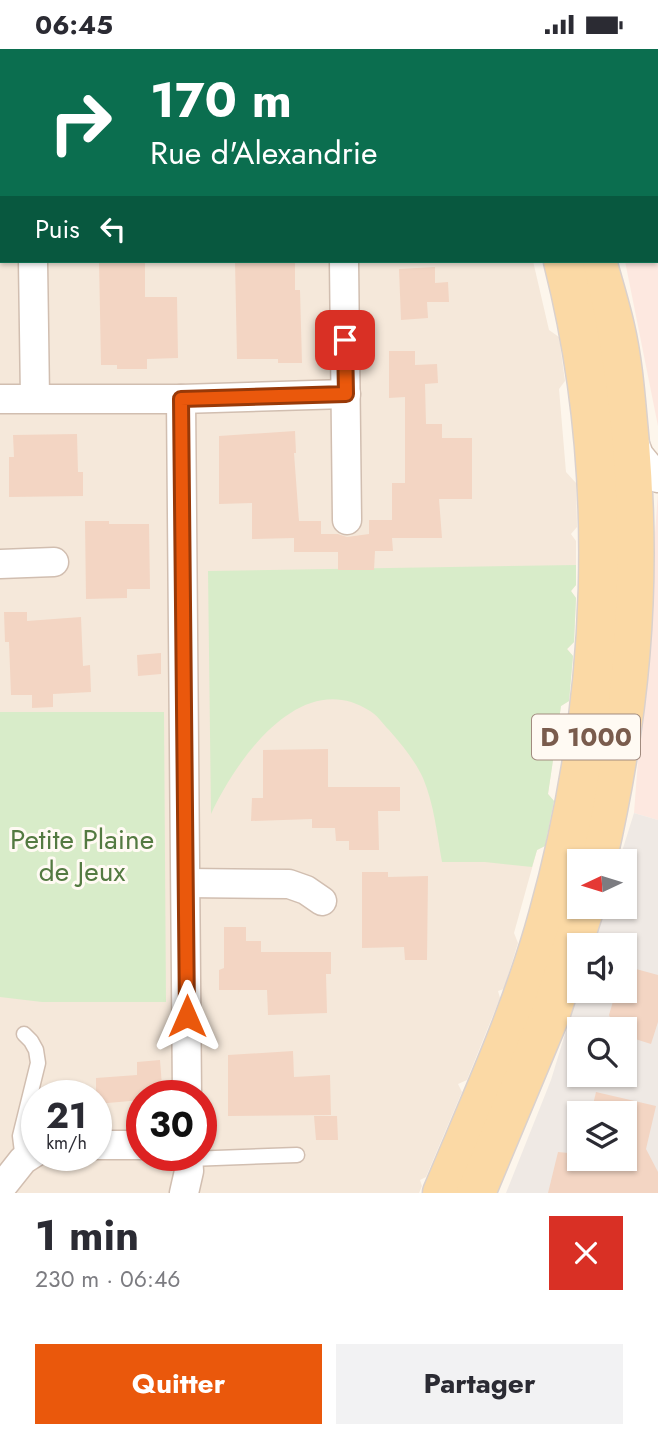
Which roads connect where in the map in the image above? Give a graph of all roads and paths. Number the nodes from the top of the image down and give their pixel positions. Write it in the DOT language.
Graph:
graph roads {
  1 [pos="33,263"];
  2 [pos="344,263"];
  3 [pos="563,263"];
  4 [pos="598,263"];
  5 [pos="346,394"];
  6 [pos="35,398"];
  7 [pos="0,399"];
  8 [pos="181,399"];
  9 [pos="628,426"];
  10 [pos="658,478"];
  11 [pos="347,520"];
  12 [pos="54,562"];
  13 [pos="0,564"];
  14 [pos="600,849"];
  15 [pos="186,883"];
  16 [pos="323,901"];
  17 [pos="581,919"];
  18 [pos="23,1034"];
  19 [pos="34,1080"];
  20 [pos="187,1080"];
  21 [pos="297,1155"];
  22 [pos="217,1156"];
  23 [pos="21,1165"];
  24 [pos="186,1171"];
  25 [pos="0,1189"];
  26 [pos="184,1193"];
  27 [pos="442,1193"];
  28 [pos="479,1193"];
  1 -- 6 [label="street"];
  2 -- 5 [label="street"];
  3 -- 27 [label="main road, D 1000"];
  4 -- 9 [label="main road, D 1000"];
  5 -- 8 [label="street"];
  5 -- 11 [label="street"];
  6 -- 7 [label="street"];
  6 -- 8 [label="street"];
  8 -- 15 [label="street"];
  9 -- 10 [label="street"];
  9 -- 14 [label="main road, D 1000"];
  12 -- 13 [label="street"];
  15 -- 16 [label="street"];
  15 -- 20 [label="street"];
  17 -- 28 [label="main road"];
  18 -- 19 [label="lane"];
  21 -- 22 [label="lane"];
  23 -- 25 [label="street"];
  24 -- 26 [label="street"];
}
